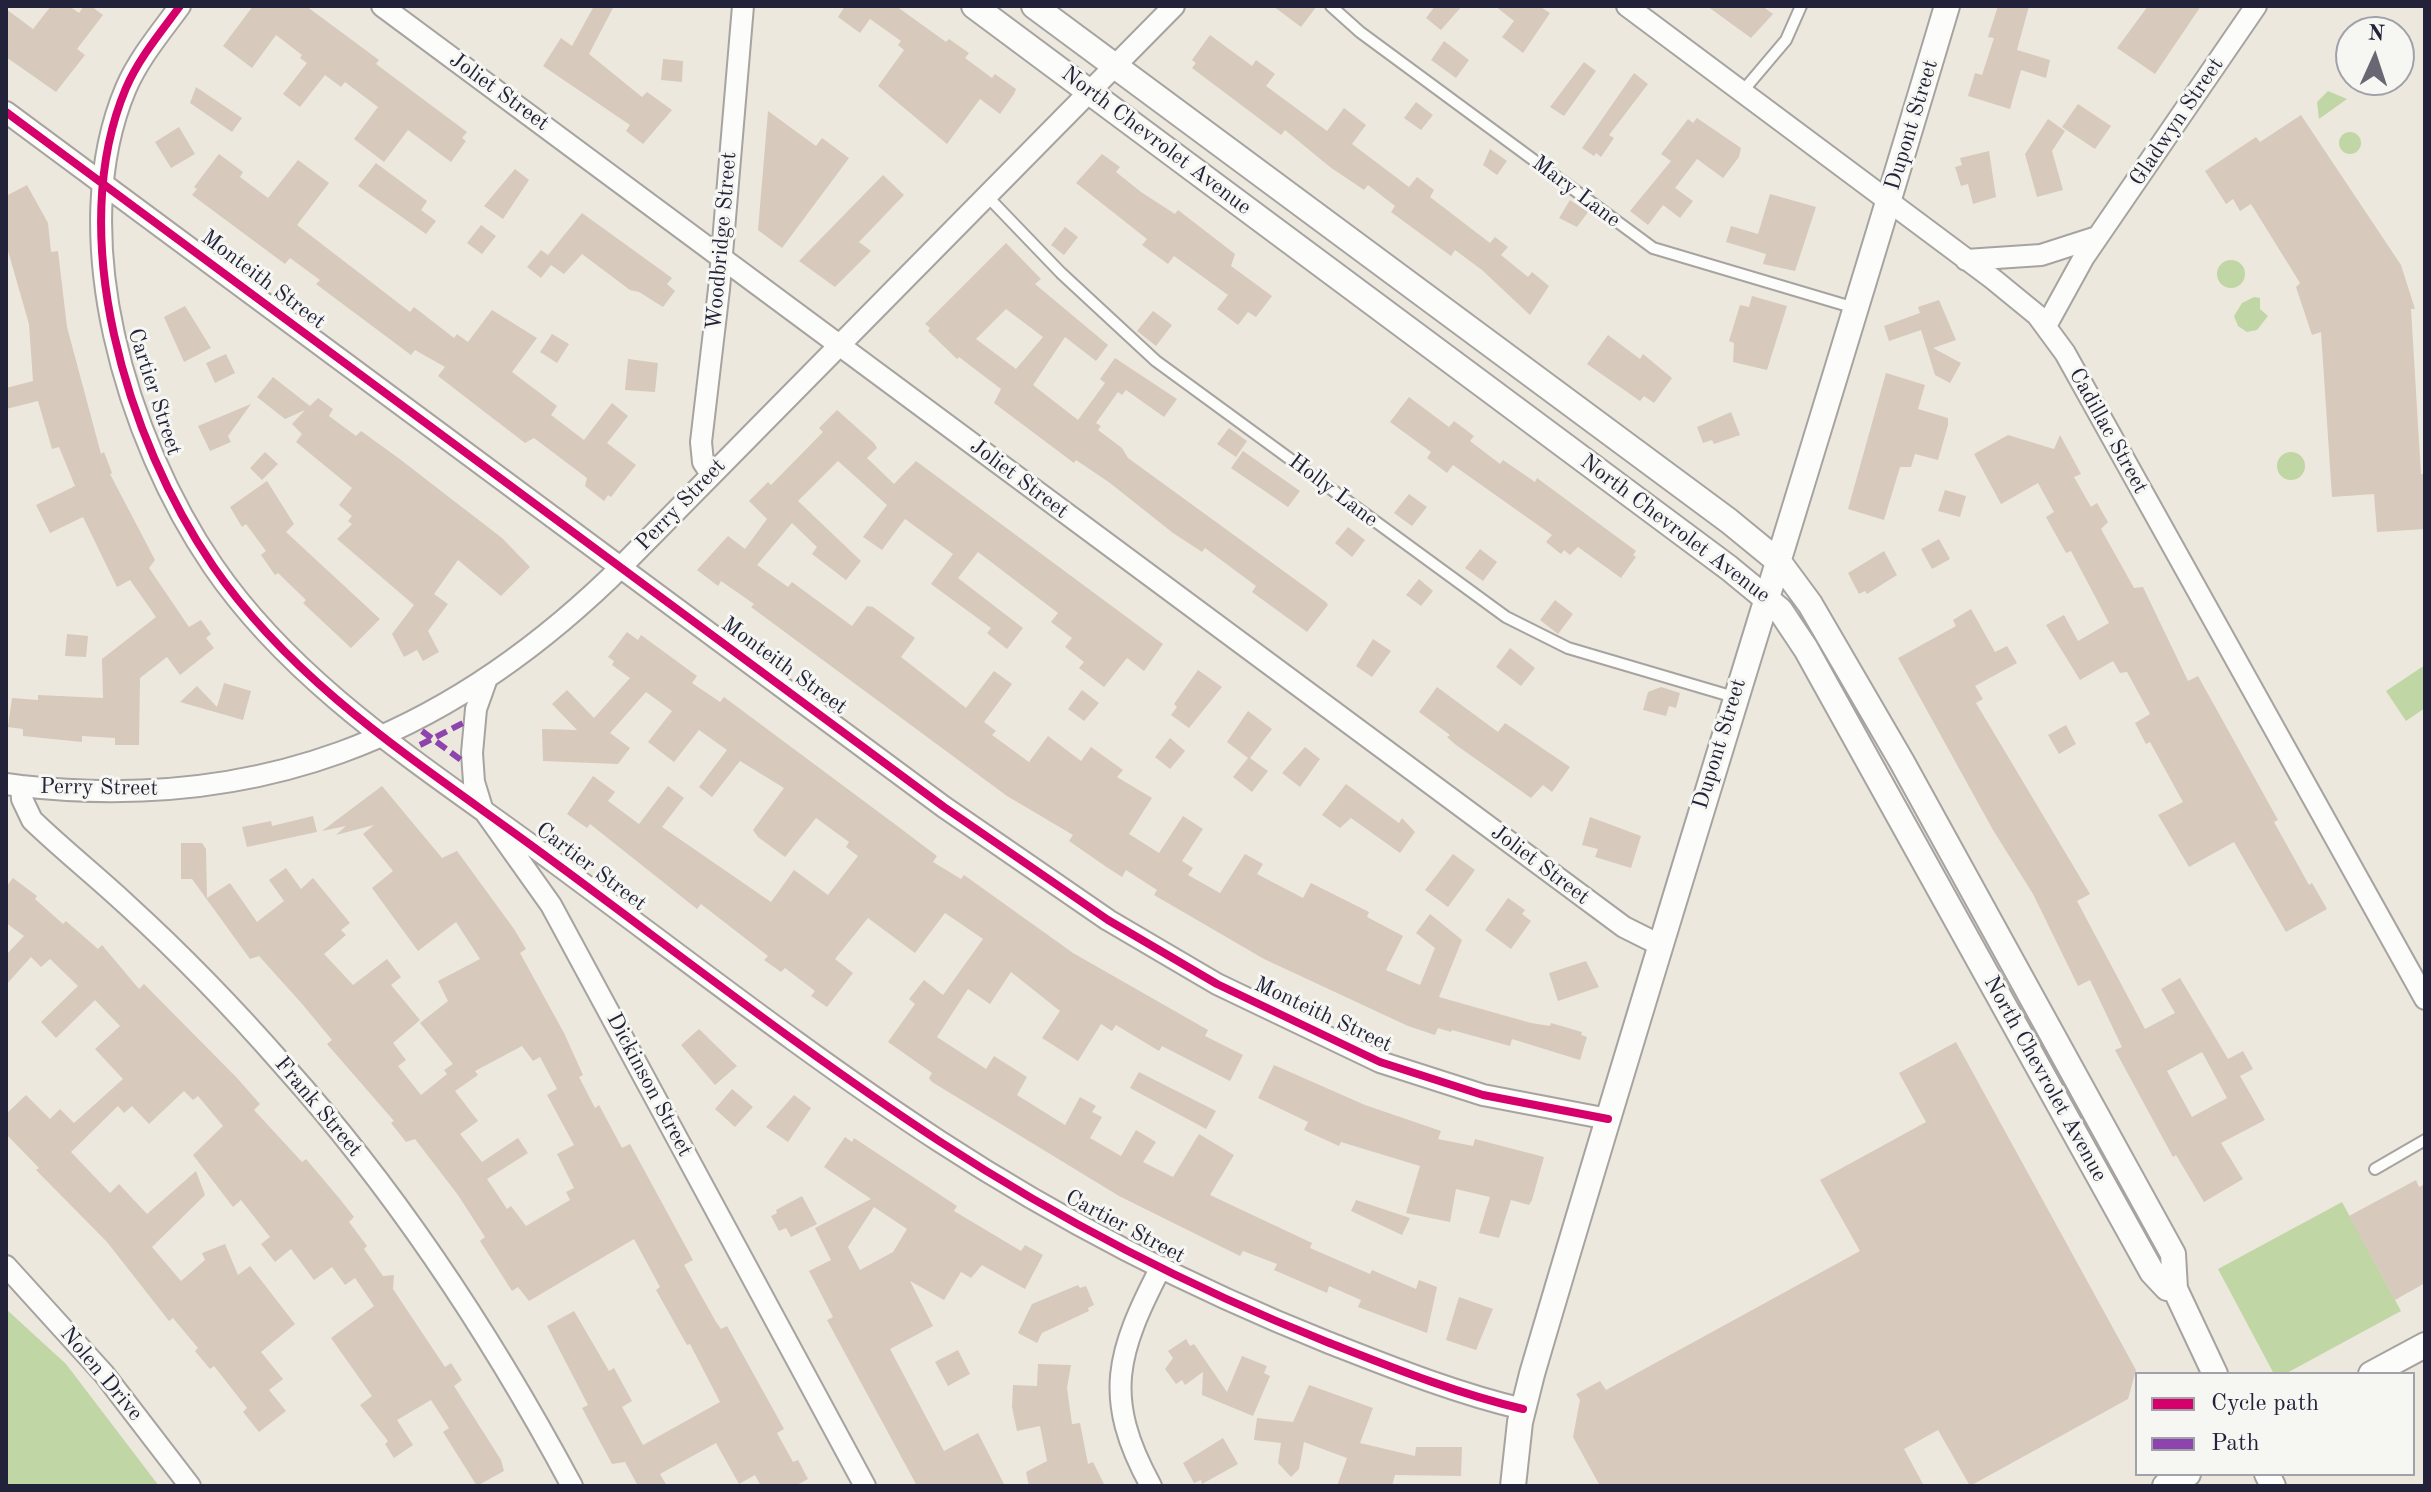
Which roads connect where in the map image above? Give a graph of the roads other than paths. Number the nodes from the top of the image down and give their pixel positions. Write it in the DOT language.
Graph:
graph roads {
  1 [pos="180,6"];
  2 [pos="382,6"];
  3 [pos="743,6"];
  4 [pos="974,6"];
  5 [pos="1034,6"];
  6 [pos="1174,6"];
  7 [pos="1331,6"];
  8 [pos="1627,6"];
  9 [pos="1801,6"];
  10 [pos="1947,6"];
  11 [pos="2256,6"];
  12 [pos="1115,66"];
  13 [pos="1089,91"];
  14 [pos="1742,92"];
  15 [pos="6,112"];
  16 [pos="103,184"];
  17 [pos="986,195"];
  18 [pos="1889,202"];
  19 [pos="2097,237"];
  20 [pos="722,257"];
  21 [pos="1966,260"];
  22 [pos="1434,303"];
  23 [pos="1857,309"];
  24 [pos="2046,326"];
  25 [pos="1413,332"];
  26 [pos="839,345"];
  27 [pos="711,474"];
  28 [pos="1779,562"];
  29 [pos="621,567"];
  30 [pos="1767,597"];
  31 [pos="486,681"];
  32 [pos="1734,697"];
  33 [pos="384,735"];
  34 [pos="14,785"];
  35 [pos="482,808"];
  36 [pos="1660,945"];
  37 [pos="2017,970"];
  38 [pos="1992,983"];
  39 [pos="2425,999"];
  40 [pos="1608,1119"];
  41 [pos="2425,1140"];
  42 [pos="2375,1169"];
  43 [pos="6,1266"];
  44 [pos="1161,1267"];
  45 [pos="2175,1289"];
  46 [pos="2425,1345"];
  47 [pos="2214,1372"];
  48 [pos="2375,1372"];
  49 [pos="1523,1409"];
  50 [pos="2184,1476"];
  51 [pos="190,1486"];
  52 [pos="572,1486"];
  53 [pos="865,1486"];
  54 [pos="1151,1486"];
  55 [pos="1513,1486"];
  56 [pos="2165,1486"];
  1 -- 16 [label="street, Cartier Street"];
  2 -- 20 [label="street, Joliet Street"];
  3 -- 20 [label="street, Woodbridge Street"];
  4 -- 13 [label="street, North Chevrolet Avenue"];
  5 -- 12 [label="street, North Chevrolet Avenue"];
  6 -- 12 [label="street, Perry Street"];
  7 -- 23 [label="lane, Mary Lane"];
  8 -- 14 [label="street, Cadillac Street"];
  9 -- 14 [label="lane"];
  10 -- 18 [label="street, Dupont Street"];
  11 -- 19 [label="street, Gladwyn Street"];
  12 -- 13 [label="street, Perry Street"];
  12 -- 22 [label="street, North Chevrolet Avenue"];
  13 -- 17 [label="street, Perry Street"];
  13 -- 25 [label="street, North Chevrolet Avenue"];
  14 -- 18 [label="street, Cadillac Street"];
  15 -- 16 [label="street, Monteith Street"];
  16 -- 29 [label="street, Monteith Street"];
  16 -- 33 [label="street, Cartier Street"];
  17 -- 26 [label="street, Perry Street"];
  17 -- 32 [label="lane, Holly Lane"];
  18 -- 21 [label="street, Cadillac Street"];
  18 -- 23 [label="street, Dupont Street"];
  19 -- 21 [label="street"];
  19 -- 24 [label="street, Gladwyn Street"];
  20 -- 26 [label="street, Joliet Street"];
  20 -- 27 [label="street, Woodbridge Street"];
  21 -- 24 [label="street, Cadillac Street"];
  22 -- 25 [label="street"];
  22 -- 28 [label="street, North Chevrolet Avenue"];
  23 -- 28 [label="street, Dupont Street"];
  24 -- 39 [label="street, Cadillac Street"];
  25 -- 30 [label="street, North Chevrolet Avenue"];
  26 -- 27 [label="street, Perry Street"];
  26 -- 36 [label="street, Joliet Street"];
  27 -- 29 [label="street, Perry Street"];
  28 -- 30 [label="street, Dupont Street"];
  28 -- 37 [label="street, North Chevrolet Avenue"];
  29 -- 31 [label="street, Perry Street"];
  29 -- 40 [label="street, Monteith Street"];
  30 -- 32 [label="street, Dupont Street"];
  30 -- 38 [label="street, North Chevrolet Avenue"];
  31 -- 33 [label="street, Perry Street"];
  31 -- 35 [label="street, Dickinson Street"];
  32 -- 36 [label="street, Dupont Street"];
  33 -- 34 [label="street, Perry Street"];
  33 -- 35 [label="street, Cartier Street"];
  34 -- 52 [label="street, Frank Street"];
  35 -- 44 [label="street, Cartier Street"];
  35 -- 53 [label="street, Dickinson Street"];
  36 -- 40 [label="street, Dupont Street"];
  37 -- 38 [label="street"];
  37 -- 45 [label="street, North Chevrolet Avenue"];
  38 -- 45 [label="street, North Chevrolet Avenue"];
  40 -- 49 [label="street, Dupont Street"];
  41 -- 42 [label="lane"];
  43 -- 51 [label="street, Nolen Drive"];
  44 -- 49 [label="street, Cartier Street"];
  44 -- 54 [label="street"];
  45 -- 47 [label="street, North Chevrolet Avenue"];
  46 -- 48 [label="street"];
  49 -- 55 [label="street, Dupont Street"];
  50 -- 56 [label="street"];
}
